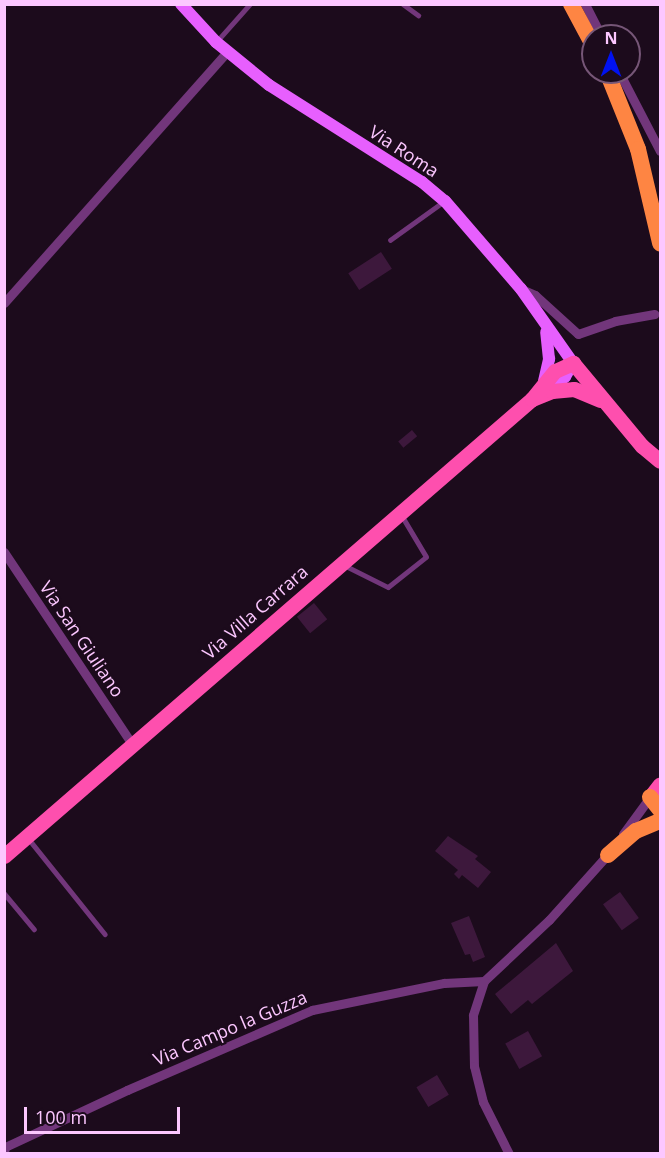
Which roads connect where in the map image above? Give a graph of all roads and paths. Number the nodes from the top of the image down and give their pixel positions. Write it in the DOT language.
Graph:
graph roads {
  1 [pos="181,4"];
  2 [pos="250,4"];
  3 [pos="403,4"];
  4 [pos="570,4"];
  5 [pos="585,4"];
  6 [pos="418,15"];
  7 [pos="581,24"];
  8 [pos="595,24"];
  9 [pos="216,42"];
  10 [pos="227,52"];
  11 [pos="612,84"];
  12 [pos="625,84"];
  13 [pos="660,151"];
  14 [pos="445,201"];
  15 [pos="658,230"];
  16 [pos="390,240"];
  17 [pos="660,243"];
  18 [pos="521,289"];
  19 [pos="4,303"];
  20 [pos="654,314"];
  21 [pos="543,323"];
  22 [pos="573,363"];
  23 [pos="539,391"];
  24 [pos="605,403"];
  25 [pos="660,461"];
  26 [pos="400,512"];
  27 [pos="4,552"];
  28 [pos="341,563"];
  29 [pos="132,744"];
  30 [pos="658,797"];
  31 [pos="660,821"];
  32 [pos="27,837"];
  33 [pos="608,855"];
  34 [pos="4,856"];
  35 [pos="4,893"];
  36 [pos="34,928"];
  37 [pos="105,934"];
  38 [pos="484,981"];
  39 [pos="5,1147"];
  40 [pos="4,1152"];
  41 [pos="509,1154"];
  1 -- 9 [label="main road, Via Roma"];
  2 -- 9 [label="lane"];
  3 -- 6 [label="lane"];
  4 -- 7 [label="highway"];
  5 -- 8 [label="street"];
  9 -- 10 [label="main road, Via Roma"];
  10 -- 14 [label="main road, Via Roma"];
  10 -- 19 [label="street"];
  11 -- 15 [label="highway"];
  12 -- 13 [label="street"];
  14 -- 16 [label="lane"];
  14 -- 18 [label="main road, Via Roma"];
  15 -- 17 [label="highway"];
  18 -- 20 [label="street"];
  18 -- 21 [label="main road, Via Roma"];
  21 -- 22 [label="main road, Via Roma"];
  21 -- 23 [label="main road"];
  22 -- 23 [label="main road, Via Villa Carrara"];
  22 -- 24 [label="main road"];
  23 -- 24 [label="main road"];
  23 -- 26 [label="main road, Via Villa Carrara"];
  24 -- 25 [label="main road"];
  26 -- 28 [label="main road, Via Villa Carrara"];
  26 -- 28 [label="lane"];
  27 -- 29 [label="street, Via San Giuliano"];
  28 -- 29 [label="main road, Via Villa Carrara"];
  29 -- 32 [label="main road, Via Villa Carrara"];
  30 -- 33 [label="street"];
  31 -- 33 [label="highway"];
  32 -- 34 [label="main road, Via Villa Carrara"];
  32 -- 37 [label="lane"];
  33 -- 38 [label="street"];
  35 -- 36 [label="lane"];
  38 -- 39 [label="street, Via Campo la Guzza"];
  38 -- 41 [label="street"];
  39 -- 40 [label="street, Via Campo la Guzza"];
}
